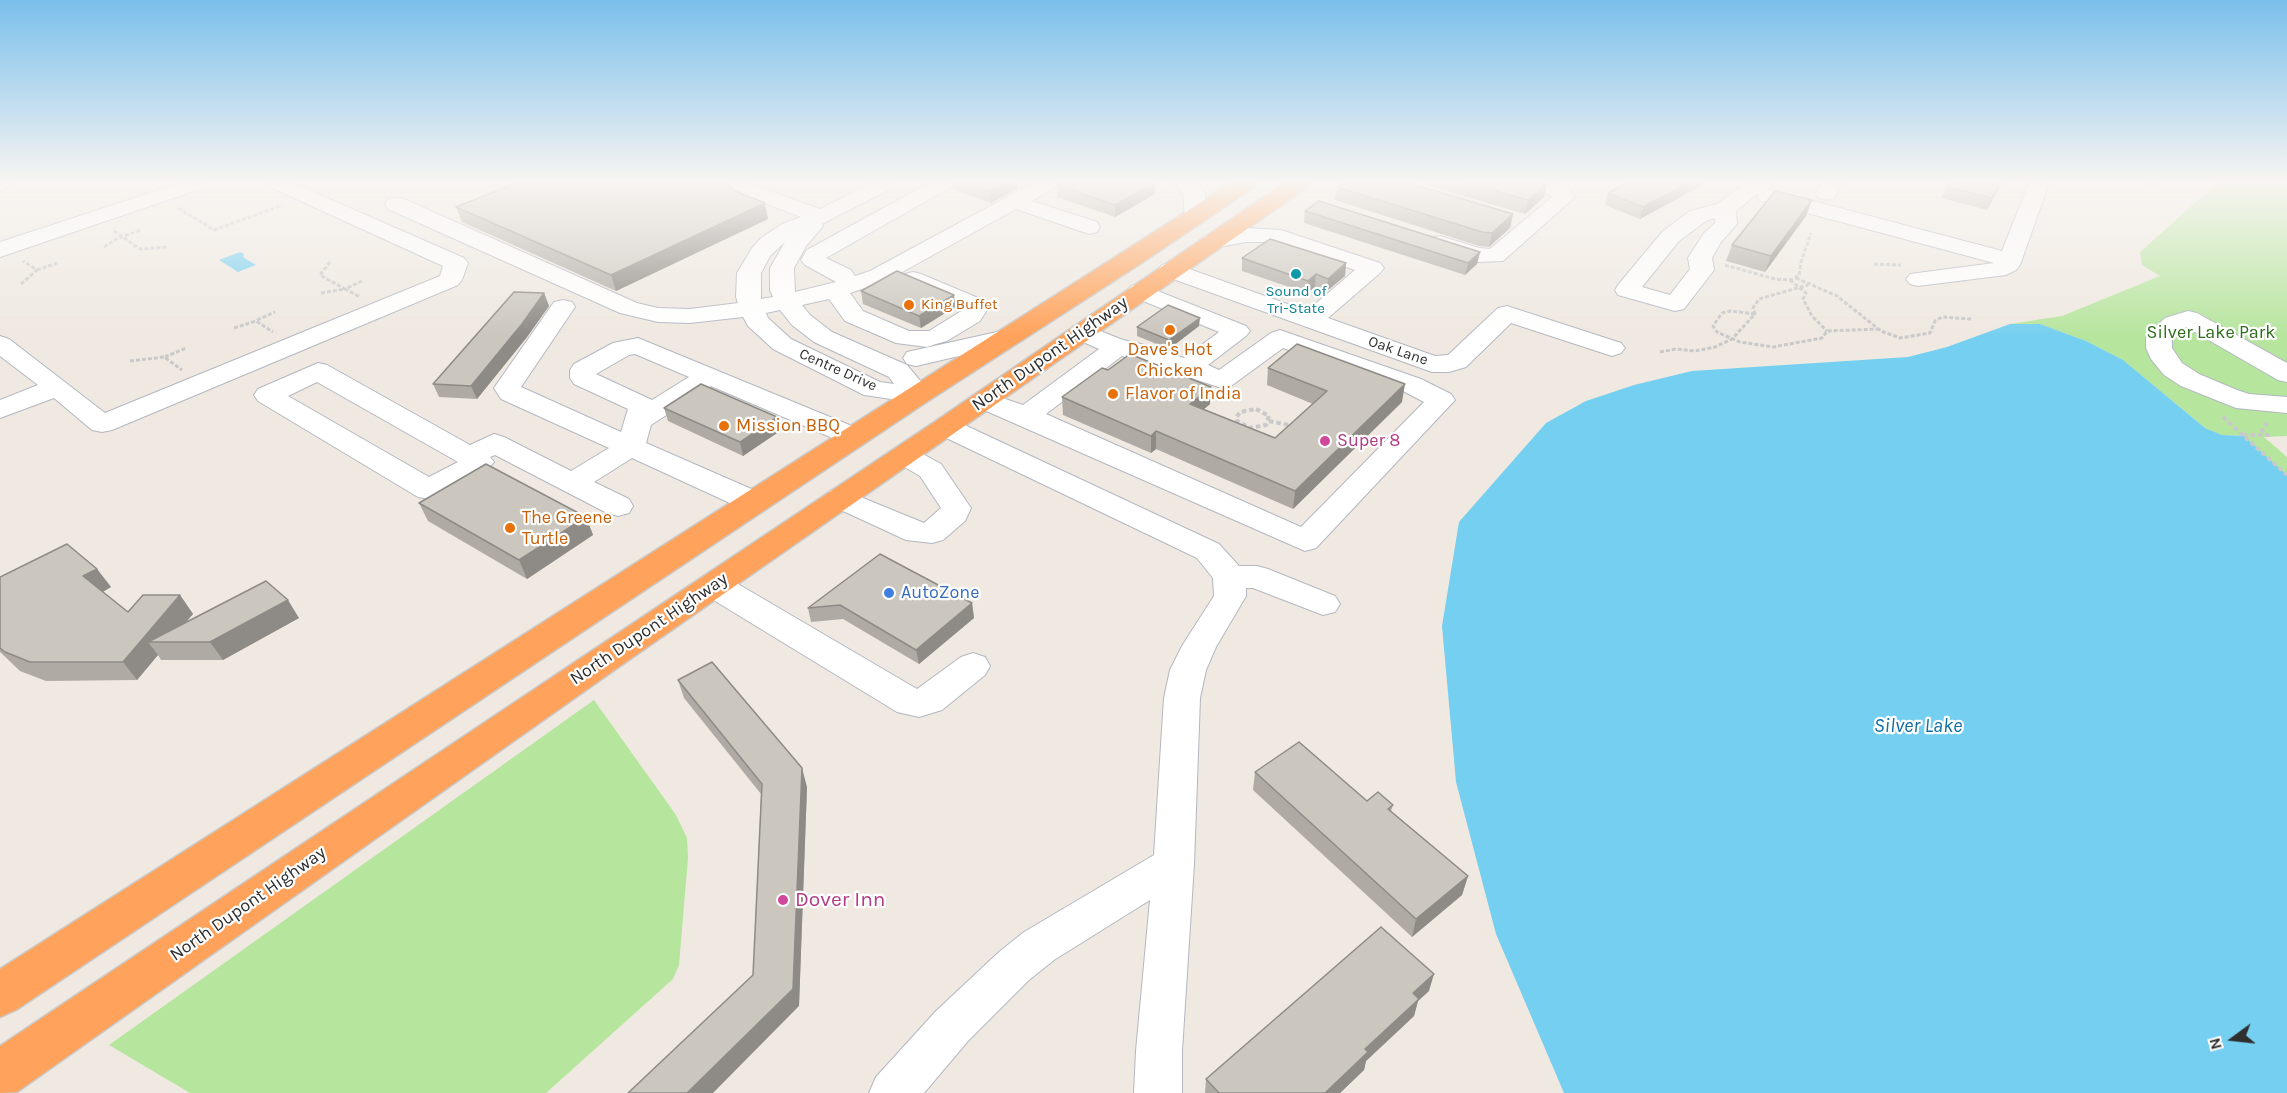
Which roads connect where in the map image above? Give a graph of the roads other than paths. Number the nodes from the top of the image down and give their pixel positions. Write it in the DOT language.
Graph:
graph roads {
  1 [pos="49,234"];
  2 [pos="391,234"];
  3 [pos="465,234"];
  4 [pos="783,234"];
  5 [pos="806,234"];
  6 [pos="851,234"];
  7 [pos="956,234"];
  8 [pos="1183,234"];
  9 [pos="1198,234"];
  10 [pos="1200,234"];
  11 [pos="1244,234"];
  12 [pos="1521,234"];
  13 [pos="1674,234"];
  14 [pos="1716,234"];
  15 [pos="1920,234"];
  16 [pos="1967,234"];
  17 [pos="2020,234"];
  18 [pos="1420,237"];
  19 [pos="1961,246"];
  20 [pos="3,250"];
  21 [pos="2010,260"];
  22 [pos="891,270"];
  23 [pos="1170,270"];
  24 [pos="1918,279"];
  25 [pos="842,288"];
  26 [pos="1140,291"];
  27 [pos="787,301"];
  28 [pos="563,307"];
  29 [pos="751,309"];
  30 [pos="1311,321"];
  31 [pos="1081,332"];
  32 [pos="1006,339"];
  33 [pos="0,344"];
  34 [pos="1117,347"];
  35 [pos="1612,348"];
  36 [pos="870,359"];
  37 [pos="1189,367"];
  38 [pos="2287,374"];
  39 [pos="709,376"];
  40 [pos="57,387"];
  41 [pos="918,395"];
  42 [pos="985,400"];
  43 [pos="0,410"];
  44 [pos="2279,413"];
  45 [pos="1026,416"];
  46 [pos="946,427"];
  47 [pos="634,434"];
  48 [pos="854,437"];
  49 [pos="470,457"];
  50 [pos="900,458"];
  51 [pos="572,483"];
  52 [pos="842,498"];
  53 [pos="754,502"];
  54 [pos="618,506"];
  55 [pos="1229,577"];
  56 [pos="714,585"];
  57 [pos="1323,604"];
  58 [pos="973,666"];
  59 [pos="1174,864"];
  60 [pos="0,995"];
  61 [pos="0,1075"];
  62 [pos="893,1093"];
  63 [pos="1158,1093"];
  1 -- 20 [label="street"];
  2 -- 40 [label="street"];
  3 -- 29 [label="street"];
  4 -- 29 [label="street, Centre Drive"];
  5 -- 27 [label="street, Centre Drive"];
  6 -- 25 [label="street"];
  7 -- 22 [label="street"];
  8 -- 32 [label="highway, North Dupont Highway"];
  9 -- 23 [label="highway, North Dupont Highway"];
  10 -- 23 [label="highway"];
  11 -- 30 [label="street"];
  12 -- 18 [label="street"];
  13 -- 14 [label="street"];
  15 -- 19 [label="street"];
  16 -- 19 [label="street"];
  17 -- 21 [label="street"];
  19 -- 21 [label="street"];
  21 -- 24 [label="street"];
  22 -- 25 [label="street"];
  22 -- 25 [label="street"];
  23 -- 26 [label="highway, North Dupont Highway"];
  23 -- 30 [label="street, Oak Lane"];
  25 -- 27 [label="street"];
  26 -- 31 [label="highway, North Dupont Highway"];
  26 -- 37 [label="street"];
  27 -- 29 [label="street"];
  27 -- 36 [label="street, Centre Drive"];
  28 -- 47 [label="street"];
  29 -- 41 [label="street, Centre Drive"];
  30 -- 35 [label="street, Oak Lane"];
  31 -- 34 [label="street"];
  31 -- 42 [label="highway, North Dupont Highway"];
  32 -- 36 [label="street"];
  32 -- 41 [label="highway, North Dupont Highway"];
  32 -- 46 [label="highway"];
  33 -- 40 [label="street"];
  34 -- 37 [label="street"];
  34 -- 45 [label="street"];
  36 -- 41 [label="street, Centre Drive"];
  37 -- 45 [label="street"];
  38 -- 44 [label="street"];
  39 -- 47 [label="street"];
  39 -- 47 [label="street"];
  39 -- 48 [label="street"];
  40 -- 43 [label="street"];
  41 -- 48 [label="highway, North Dupont Highway"];
  41 -- 50 [label="highway"];
  42 -- 45 [label="street"];
  42 -- 46 [label="highway, North Dupont Highway"];
  46 -- 50 [label="highway, North Dupont Highway"];
  46 -- 55 [label="street"];
  47 -- 51 [label="street"];
  47 -- 53 [label="street"];
  48 -- 53 [label="highway, North Dupont Highway"];
  49 -- 49 [label="street"];
  49 -- 51 [label="street"];
  50 -- 52 [label="highway, North Dupont Highway"];
  50 -- 52 [label="street"];
  51 -- 54 [label="street"];
  52 -- 56 [label="highway, North Dupont Highway"];
  53 -- 60 [label="highway, North Dupont Highway"];
  55 -- 57 [label="street"];
  55 -- 59 [label="street"];
  56 -- 58 [label="street"];
  56 -- 61 [label="highway, North Dupont Highway"];
  59 -- 62 [label="street"];
  59 -- 63 [label="street"];
}
